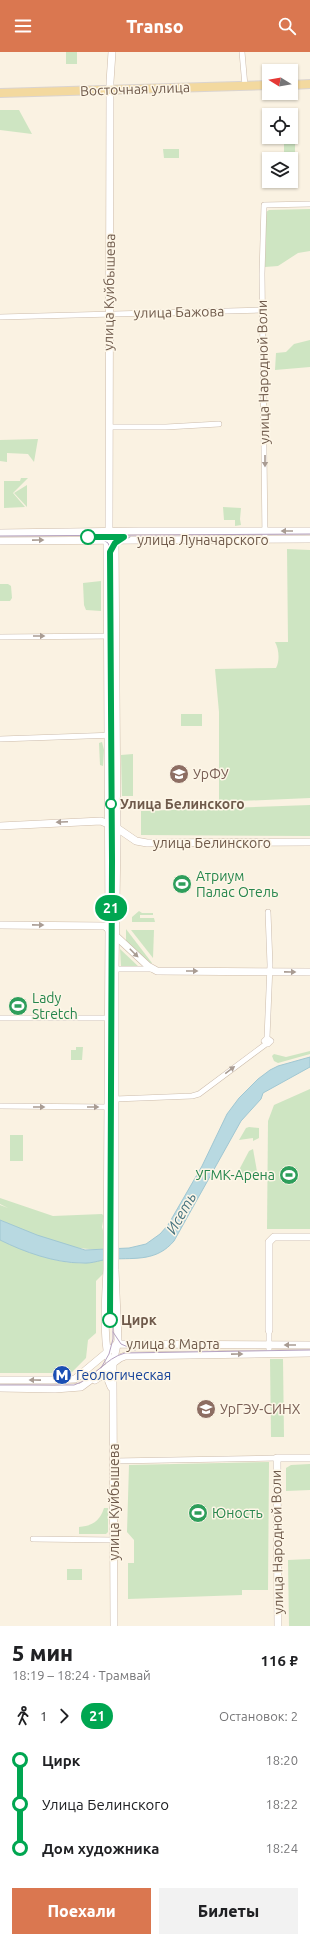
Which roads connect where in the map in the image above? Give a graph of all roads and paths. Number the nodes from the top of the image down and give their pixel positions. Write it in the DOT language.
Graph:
graph roads {
  1 [pos="112,52"];
  2 [pos="242,52"];
  3 [pos="310,84"];
  4 [pos="262,85"];
  5 [pos="298,85"];
  6 [pos="245,86"];
  7 [pos="110,91"];
  8 [pos="0,93"];
  9 [pos="310,204"];
  10 [pos="262,310"];
  11 [pos="109,314"];
  12 [pos="0,317"];
  13 [pos="219,424"];
  14 [pos="109,427"];
  15 [pos="310,531"];
  16 [pos="109,532"];
  17 [pos="265,532"];
  18 [pos="0,533"];
  19 [pos="107,539"];
  20 [pos="115,539"];
  21 [pos="310,539"];
  22 [pos="265,540"];
  23 [pos="0,541"];
  24 [pos="112,636"];
  25 [pos="0,637"];
  26 [pos="112,735"];
  27 [pos="0,739"];
  28 [pos="108,823"];
  29 [pos="0,826"];
  30 [pos="117,828"];
  31 [pos="310,842"];
  32 [pos="268,912"];
  33 [pos="115,918"];
  34 [pos="0,924"];
  35 [pos="108,926"];
  36 [pos="115,935"];
  37 [pos="115,969"];
  38 [pos="153,969"];
  39 [pos="270,972"];
  40 [pos="310,972"];
  41 [pos="0,1018"];
  42 [pos="112,1018"];
  43 [pos="115,1099"];
  44 [pos="0,1106"];
  45 [pos="108,1106"];
  46 [pos="111,1220"];
  47 [pos="310,1237"];
  48 [pos="111,1270"];
  49 [pos="106,1314"];
  50 [pos="117,1315"];
  51 [pos="269,1330"];
  52 [pos="117,1344"];
  53 [pos="150,1344"];
  54 [pos="269,1345"];
  55 [pos="310,1345"];
  56 [pos="106,1353"];
  57 [pos="310,1353"];
  58 [pos="269,1354"];
  59 [pos="127,1356"];
  60 [pos="111,1365"];
  61 [pos="84,1371"];
  62 [pos="0,1380"];
  63 [pos="81,1387"];
  64 [pos="0,1388"];
  65 [pos="113,1394"];
  66 [pos="277,1458"];
  67 [pos="310,1458"];
  68 [pos="114,1461"];
  69 [pos="33,1539"];
  70 [pos="114,1540"];
  71 [pos="114,1626"];
  72 [pos="278,1626"];
  1 -- 7 [label="main road, улица Куйбышева"];
  2 -- 6 [label="street"];
  3 -- 5 [label="main road"];
  4 -- 6 [label="main road, Восточная улица"];
  6 -- 7 [label="main road, Восточная улица"];
  7 -- 8 [label="main road, Восточная улица"];
  7 -- 11 [label="main road, улица Куйбышева"];
  9 -- 10 [label="street, улица Народной Воли"];
  10 -- 11 [label="street, улица Бажова"];
  10 -- 17 [label="street, улица Народной Воли, one-way"];
  11 -- 12 [label="street, улица Бажова"];
  11 -- 14 [label="main road, улица Куйбышева"];
  13 -- 14 [label="street"];
  14 -- 16 [label="main road, улица Куйбышева"];
  15 -- 17 [label="main road, улица Луначарского, one-way"];
  16 -- 17 [label="main road, улица Луначарского"];
  16 -- 18 [label="main road, улица Луначарского"];
  16 -- 19 [label="main road, улица Куйбышева"];
  16 -- 20 [label="main road"];
  17 -- 22 [label="street, улица Народной Воли"];
  19 -- 20 [label="main road, улица Луначарского"];
  23 -- 19 [label="main road, улица Луначарского, one-way"];
  19 -- 24 [label="main road, улица Куйбышева"];
  20 -- 22 [label="main road, улица Луначарского"];
  20 -- 24 [label="main road, улица Куйбышева"];
  21 -- 22 [label="main road, улица Луначарского"];
  25 -- 24 [label="street, one-way"];
  24 -- 26 [label="main road, улица Куйбышева"];
  26 -- 27 [label="street"];
  26 -- 28 [label="main road, улица Куйбышева"];
  26 -- 30 [label="main road, улица Куйбышева"];
  28 -- 29 [label="main road, улица Белинского, one-way"];
  28 -- 30 [label="main road, улица Белинского"];
  28 -- 35 [label="main road, улица Куйбышева"];
  30 -- 31 [label="main road, улица Белинского"];
  30 -- 33 [label="main road, улица Куйбышева"];
  32 -- 39 [label="street"];
  33 -- 35 [label="main road"];
  33 -- 36 [label="main road, улица Куйбышева"];
  34 -- 35 [label="main road, one-way"];
  35 -- 36 [label="main road"];
  35 -- 42 [label="main road, улица Куйбышева"];
  36 -- 37 [label="main road, улица Куйбышева"];
  36 -- 38 [label="main road, one-way"];
  37 -- 38 [label="street"];
  37 -- 42 [label="main road, улица Куйбышева"];
  38 -- 39 [label="main road, one-way"];
  39 -- 40 [label="main road, one-way"];
  43 -- 39 [label="street, one-way"];
  41 -- 42 [label="street"];
  42 -- 43 [label="main road, улица Куйбышева"];
  42 -- 45 [label="main road, улица Куйбышева"];
  43 -- 45 [label="street"];
  43 -- 46 [label="main road, улица Куйбышева"];
  44 -- 45 [label="street, one-way"];
  45 -- 46 [label="main road, улица Куйбышева"];
  46 -- 48 [label="main road, улица Куйбышева"];
  47 -- 51 [label="main road"];
  48 -- 49 [label="main road, улица Куйбышева"];
  48 -- 50 [label="main road, улица Куйбышева"];
  49 -- 56 [label="main road, улица Куйбышева"];
  49 -- 61 [label="main road"];
  50 -- 52 [label="main road, улица Куйбышева"];
  50 -- 53 [label="main road"];
  51 -- 54 [label="street"];
  52 -- 53 [label="main road, улица 8 Марта"];
  52 -- 56 [label="main road, улица 8 Марта"];
  52 -- 60 [label="main road, улица Куйбышева"];
  53 -- 54 [label="main road, улица 8 Марта"];
  55 -- 54 [label="main road, улица 8 Марта, one-way"];
  54 -- 58 [label="street"];
  56 -- 60 [label="main road, улица Куйбышева"];
  56 -- 61 [label="main road, улица 8 Марта"];
  57 -- 58 [label="main road, улица 8 Марта"];
  59 -- 58 [label="main road, улица 8 Марта, one-way"];
  59 -- 60 [label="main road, улица 8 Марта"];
  59 -- 65 [label="main road"];
  60 -- 63 [label="main road, улица 8 Марта"];
  60 -- 65 [label="main road, улица Куйбышева"];
  61 -- 62 [label="main road, улица 8 Марта, one-way"];
  63 -- 64 [label="main road"];
  63 -- 65 [label="main road"];
  65 -- 68 [label="main road, улица Куйбышева"];
  66 -- 67 [label="main road"];
  66 -- 68 [label="street"];
  66 -- 72 [label="main road, улица Народной Воли"];
  68 -- 70 [label="main road, улица Куйбышева"];
  69 -- 70 [label="street"];
  70 -- 71 [label="main road, улица Куйбышева"];
}
